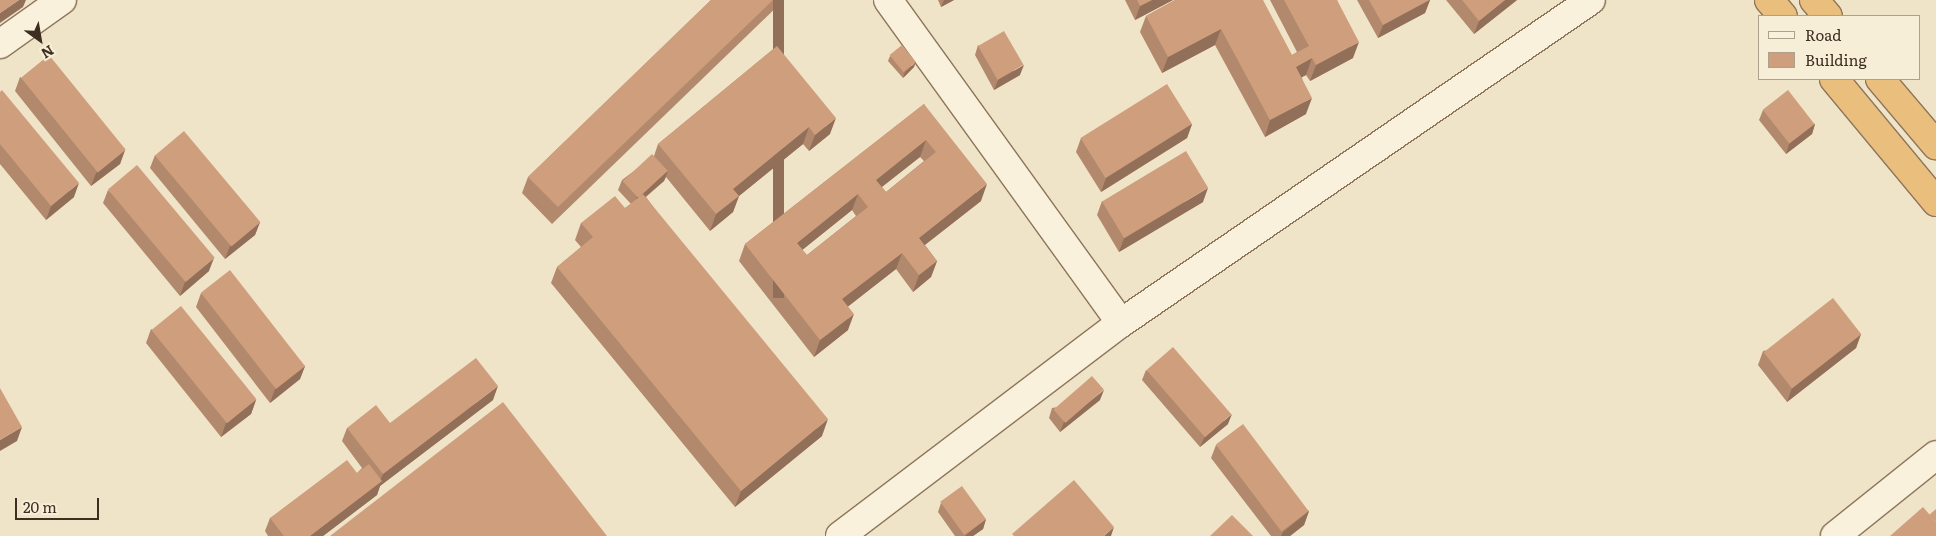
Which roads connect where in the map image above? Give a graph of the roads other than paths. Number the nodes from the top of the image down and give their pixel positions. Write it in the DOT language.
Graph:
graph roads {
  1 [pos="62,0"];
  2 [pos="888,0"];
  3 [pos="1592,0"];
  4 [pos="1769,0"];
  5 [pos="1814,0"];
  6 [pos="1782,15"];
  7 [pos="1827,15"];
  8 [pos="0,44"];
  9 [pos="1835,80"];
  10 [pos="1881,80"];
  11 [pos="1936,145"];
  12 [pos="1936,202"];
  13 [pos="1121,323"];
  14 [pos="1936,455"];
  15 [pos="840,536"];
  16 [pos="1835,536"];
  1 -- 8 [label="street"];
  2 -- 13 [label="street"];
  3 -- 13 [label="street"];
  4 -- 6 [label="highway"];
  5 -- 7 [label="highway"];
  9 -- 12 [label="highway"];
  10 -- 11 [label="highway"];
  13 -- 15 [label="street"];
  14 -- 16 [label="street"];
}
